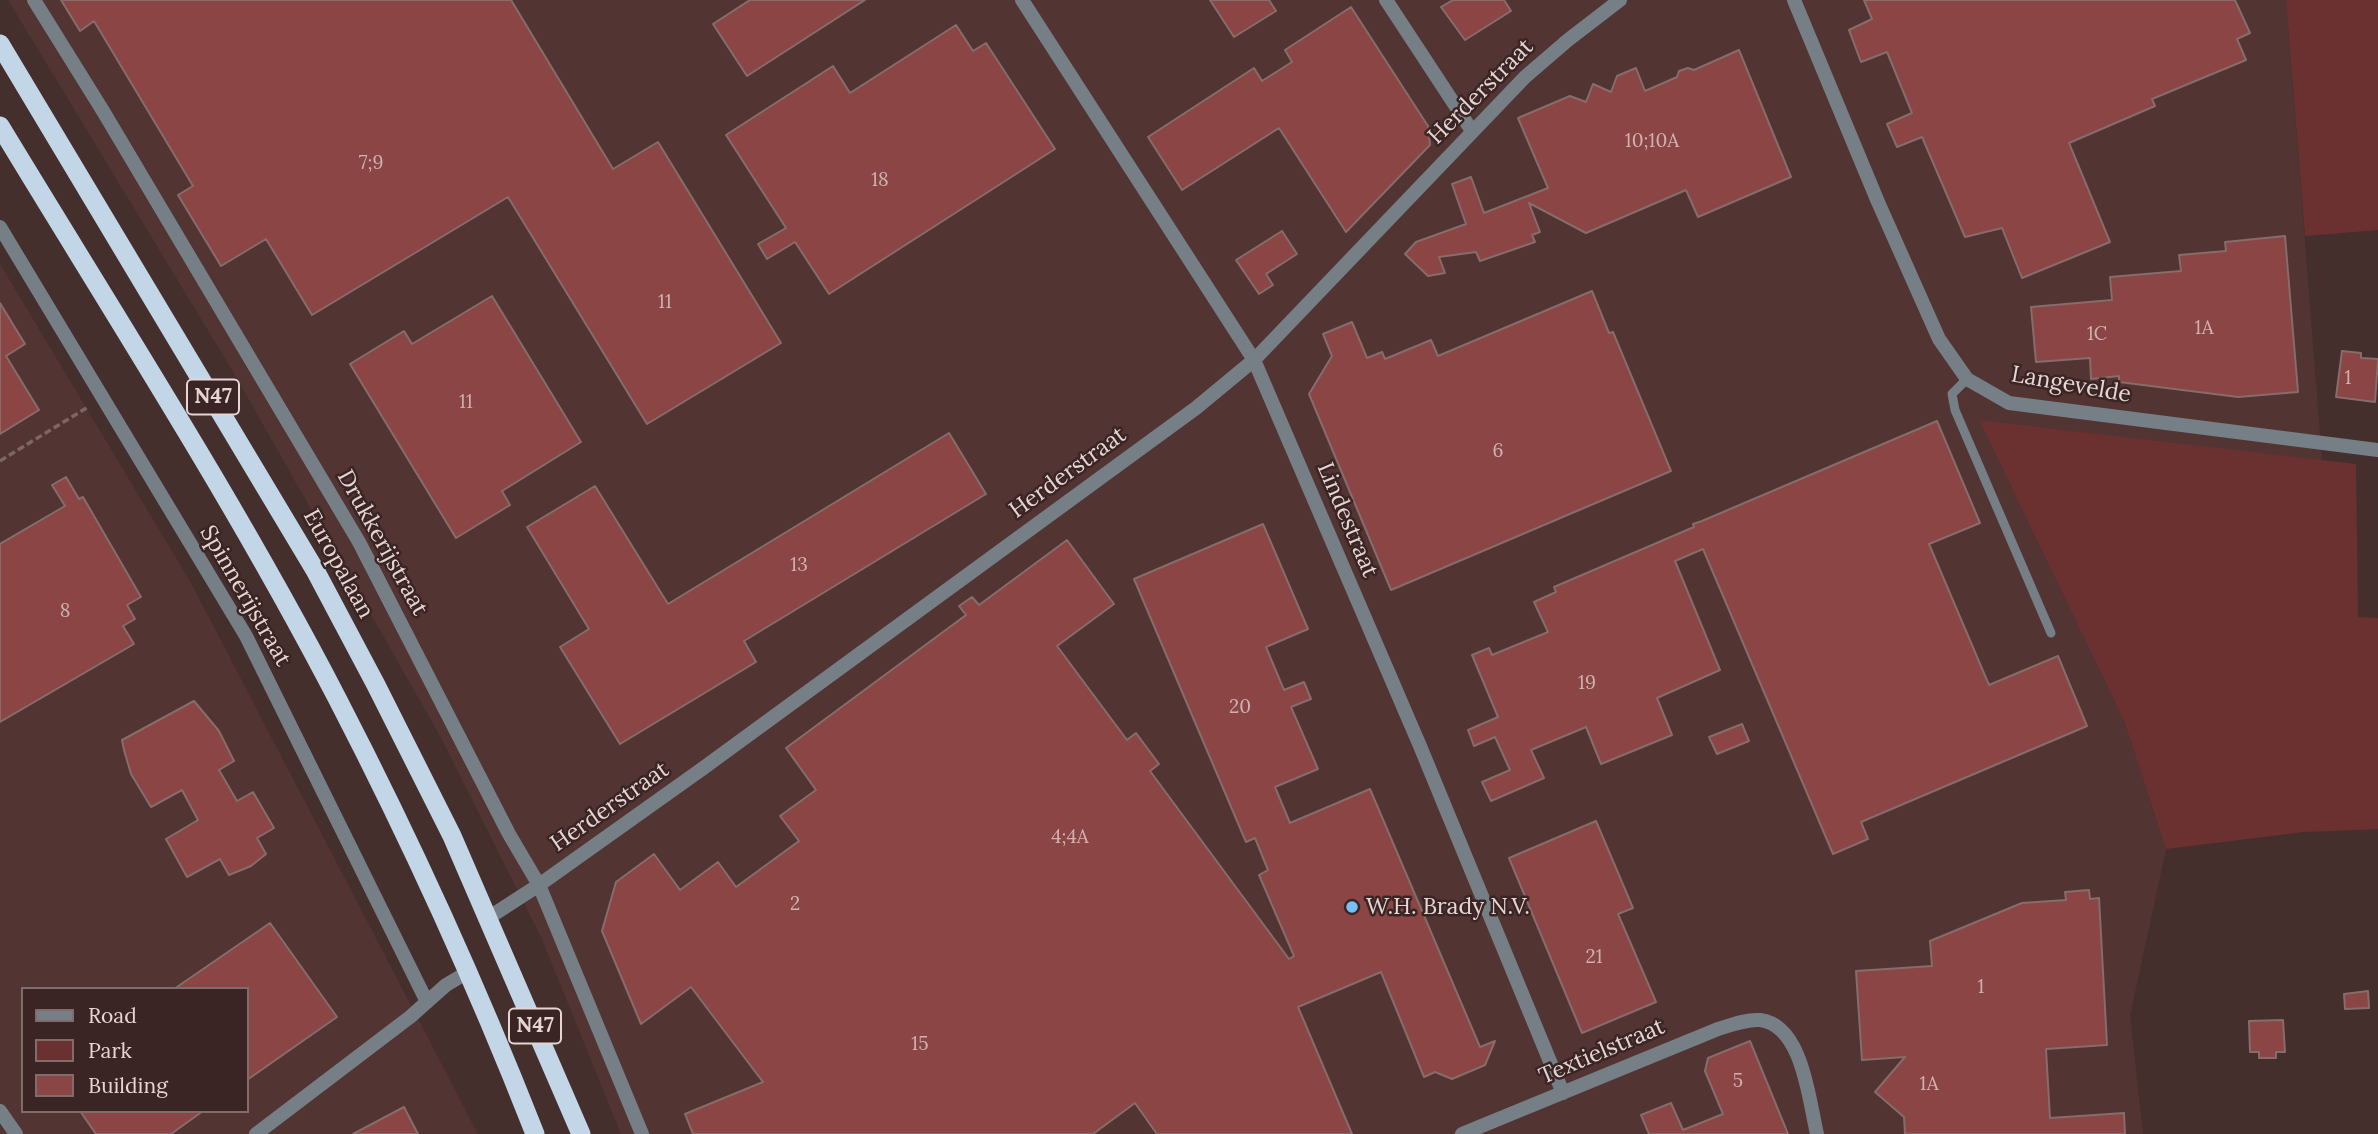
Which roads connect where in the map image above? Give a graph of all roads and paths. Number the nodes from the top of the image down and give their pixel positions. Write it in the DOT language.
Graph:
graph roads {
  1 [pos="34,0"];
  2 [pos="1022,0"];
  3 [pos="1386,0"];
  4 [pos="1620,0"];
  5 [pos="1794,0"];
  6 [pos="0,44"];
  7 [pos="0,126"];
  8 [pos="1472,131"];
  9 [pos="0,227"];
  10 [pos="1254,360"];
  11 [pos="1967,379"];
  12 [pos="102,398"];
  13 [pos="2378,450"];
  14 [pos="0,461"];
  15 [pos="2050,633"];
  16 [pos="539,885"];
  17 [pos="488,918"];
  18 [pos="468,972"];
  19 [pos="427,1002"];
  20 [pos="1563,1093"];
  21 [pos="0,1111"];
  22 [pos="16,1134"];
  23 [pos="256,1134"];
  24 [pos="536,1134"];
  25 [pos="581,1134"];
  26 [pos="642,1134"];
  27 [pos="1462,1134"];
  28 [pos="1816,1134"];
  1 -- 16 [label="street, Drukkerijstraat"];
  2 -- 10 [label="street, Lindestraat"];
  3 -- 8 [label="street"];
  4 -- 8 [label="street, Herderstraat"];
  5 -- 11 [label="street, Langevelde"];
  6 -- 17 [label="highway, Europalaan / N47"];
  7 -- 18 [label="highway, N47"];
  8 -- 10 [label="street, Herderstraat"];
  9 -- 12 [label="street, Spinnerijstraat"];
  10 -- 16 [label="street, Herderstraat"];
  10 -- 20 [label="street, Lindestraat"];
  11 -- 13 [label="street, Langevelde"];
  11 -- 15 [label="lane"];
  12 -- 14 [label="path"];
  12 -- 19 [label="street, Spinnerijstraat"];
  16 -- 17 [label="street, Herderstraat"];
  16 -- 26 [label="street, Drukkerijstraat"];
  17 -- 25 [label="highway, Europalaan / N47"];
  18 -- 19 [label="street"];
  18 -- 24 [label="highway, N47"];
  19 -- 23 [label="street"];
  20 -- 27 [label="street, Textielstraat"];
  20 -- 28 [label="street, Textielstraat"];
  21 -- 22 [label="street"];
}
